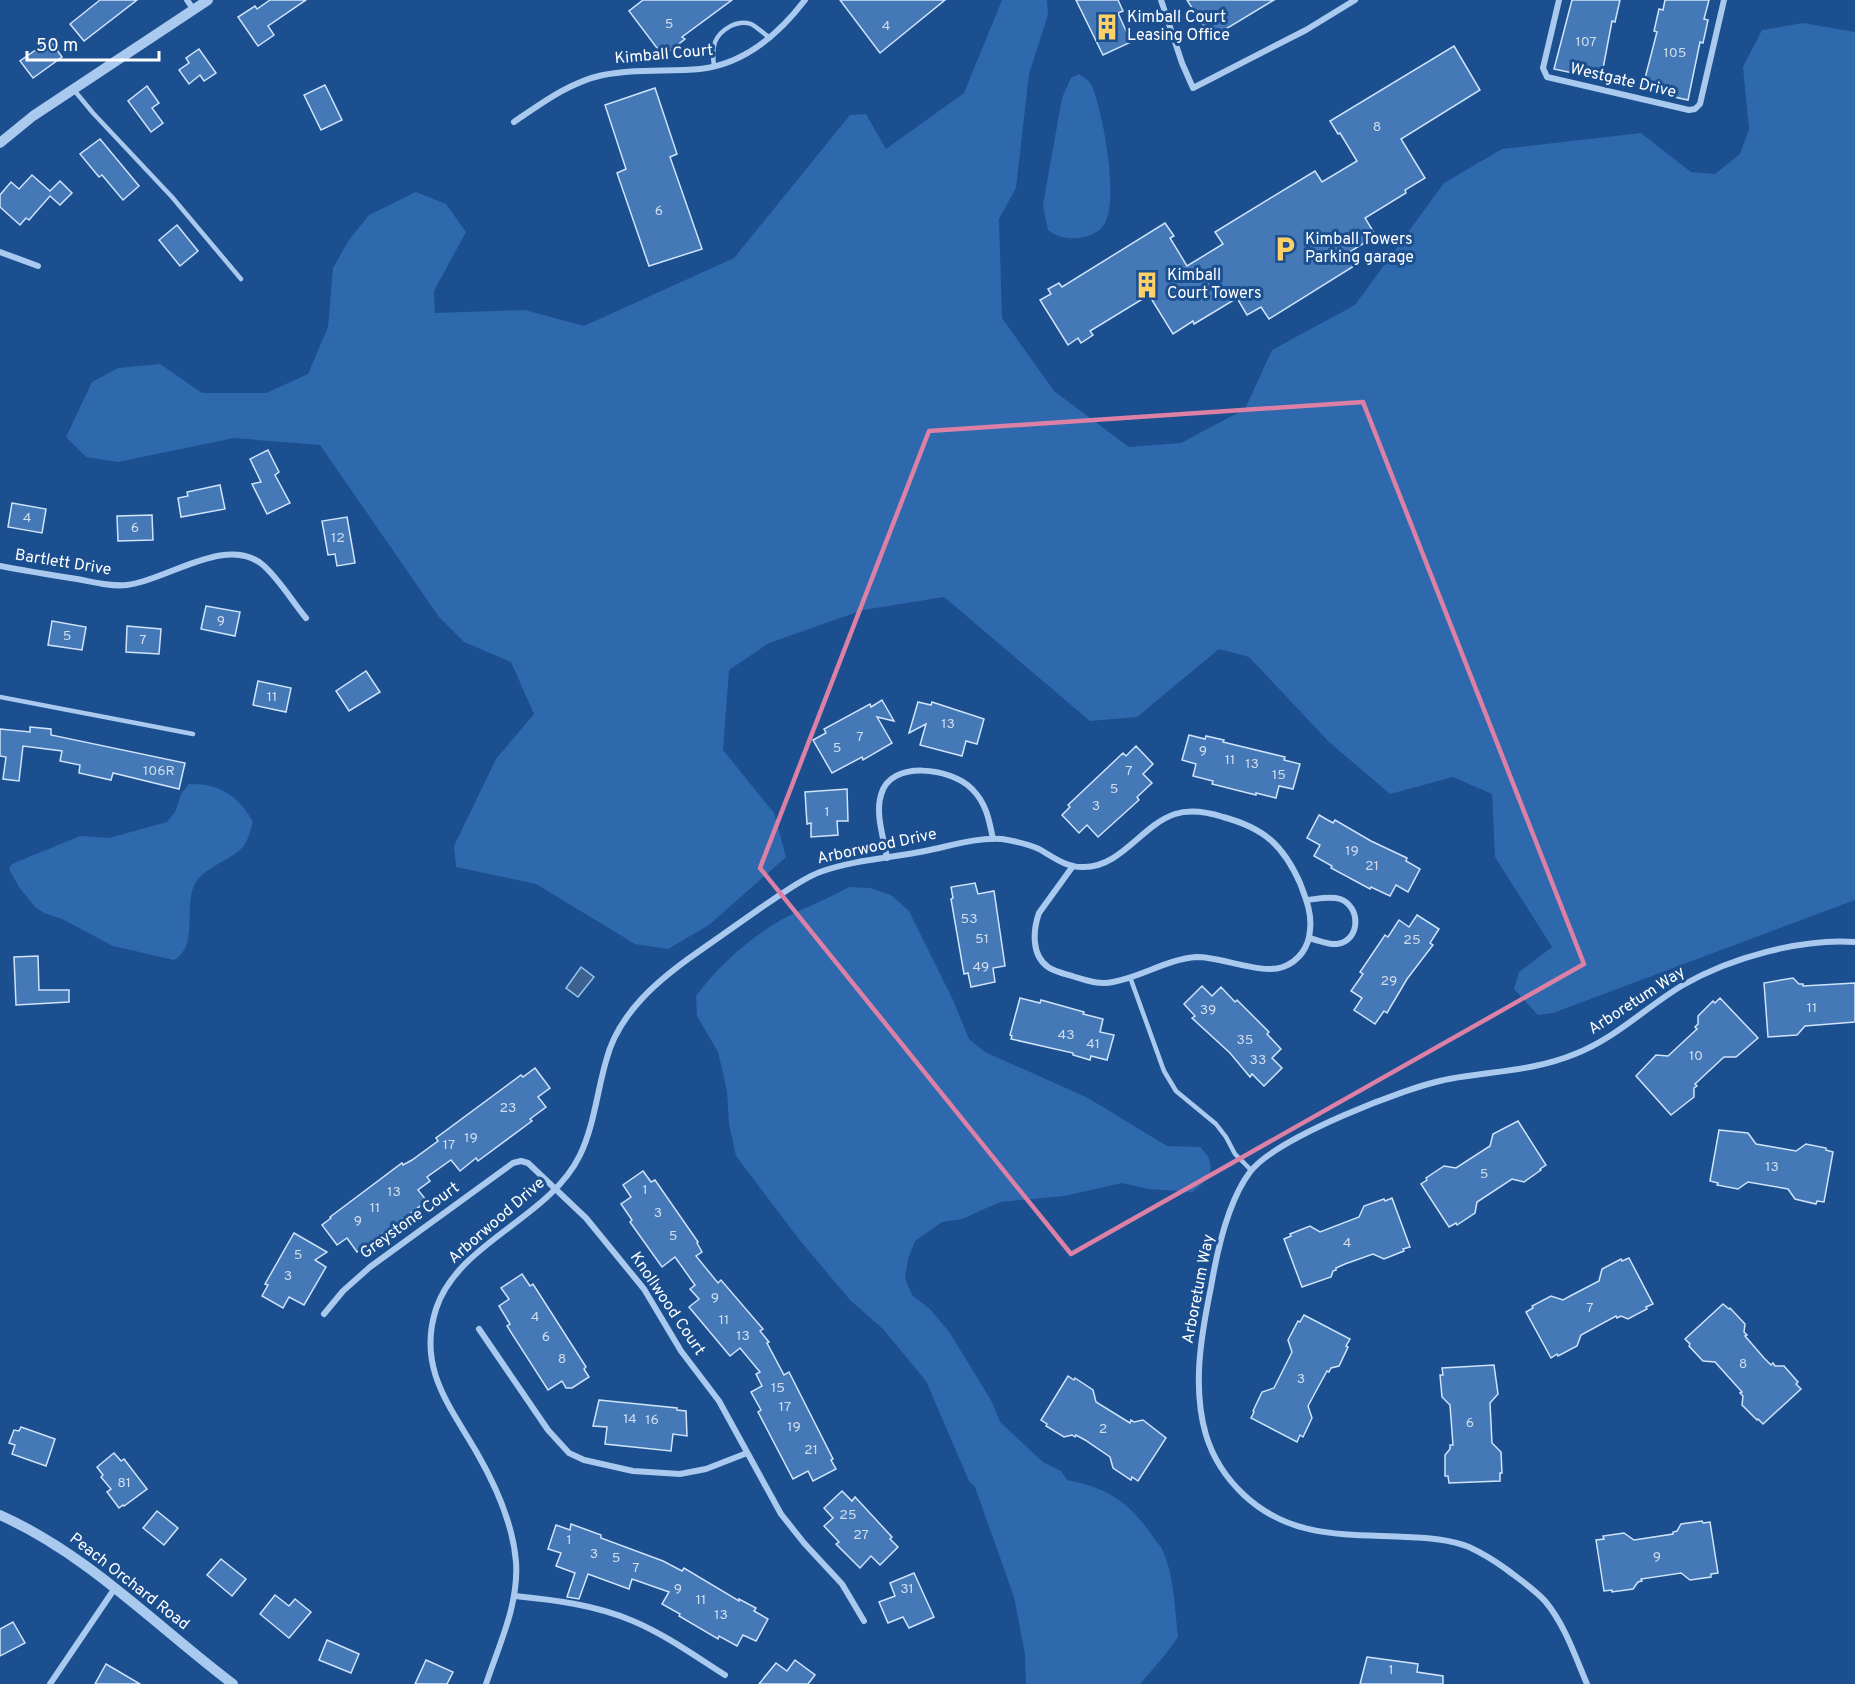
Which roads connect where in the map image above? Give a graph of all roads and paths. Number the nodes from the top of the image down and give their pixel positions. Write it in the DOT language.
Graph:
graph roads {
  1 [pos="187,0"];
  2 [pos="208,0"];
  3 [pos="805,0"];
  4 [pos="1161,0"];
  5 [pos="1355,0"];
  6 [pos="1559,0"];
  7 [pos="1724,0"];
  8 [pos="194,10"];
  9 [pos="770,38"];
  10 [pos="714,66"];
  11 [pos="73,89"];
  12 [pos="514,122"];
  13 [pos="0,143"];
  14 [pos="0,252"];
  15 [pos="38,266"];
  16 [pos="241,279"];
  17 [pos="0,566"];
  18 [pos="306,618"];
  19 [pos="0,697"];
  20 [pos="193,734"];
  21 [pos="993,839"];
  22 [pos="887,858"];
  23 [pos="1073,866"];
  24 [pos="1307,900"];
  25 [pos="1309,938"];
  26 [pos="1855,942"];
  27 [pos="1130,977"];
  28 [pos="521,1161"];
  29 [pos="1251,1170"];
  30 [pos="555,1189"];
  31 [pos="324,1314"];
  32 [pos="479,1329"];
  33 [pos="747,1453"];
  34 [pos="0,1515"];
  35 [pos="115,1588"];
  36 [pos="515,1596"];
  37 [pos="864,1622"];
  38 [pos="725,1675"];
  39 [pos="50,1684"];
  40 [pos="233,1684"];
  41 [pos="486,1684"];
  42 [pos="1587,1684"];
  1 -- 8 [label="street"];
  2 -- 8 [label="street"];
  3 -- 9 [label="street, Kimball Court"];
  4 -- 5 [label="street"];
  6 -- 7 [label="street, Westgate Drive"];
  8 -- 11 [label="street"];
  9 -- 10 [label="street, Kimball Court"];
  9 -- 10 [label="lane"];
  10 -- 12 [label="street, Kimball Court"];
  11 -- 13 [label="street"];
  11 -- 16 [label="lane"];
  14 -- 15 [label="street"];
  17 -- 18 [label="street, Bartlett Drive"];
  19 -- 20 [label="lane"];
  21 -- 22 [label="street, Arborwood Drive"];
  21 -- 22 [label="street"];
  21 -- 23 [label="street, Arborwood Drive"];
  22 -- 30 [label="street, Arborwood Drive"];
  23 -- 24 [label="street"];
  23 -- 27 [label="street"];
  24 -- 25 [label="street"];
  24 -- 25 [label="street"];
  25 -- 27 [label="street"];
  26 -- 29 [label="street, Arboretum Way"];
  27 -- 29 [label="lane"];
  28 -- 30 [label="street, Knollwood Court"];
  28 -- 31 [label="street, Greystone Court"];
  29 -- 42 [label="street, Arboretum Way"];
  30 -- 33 [label="street, Knollwood Court"];
  30 -- 36 [label="street, Arborwood Drive"];
  32 -- 33 [label="street"];
  33 -- 37 [label="street, Knollwood Court"];
  34 -- 35 [label="street, Peach Orchard Road"];
  35 -- 39 [label="street"];
  35 -- 40 [label="street, Peach Orchard Road"];
  36 -- 38 [label="street"];
  36 -- 41 [label="street, Arborwood Drive"];
}
